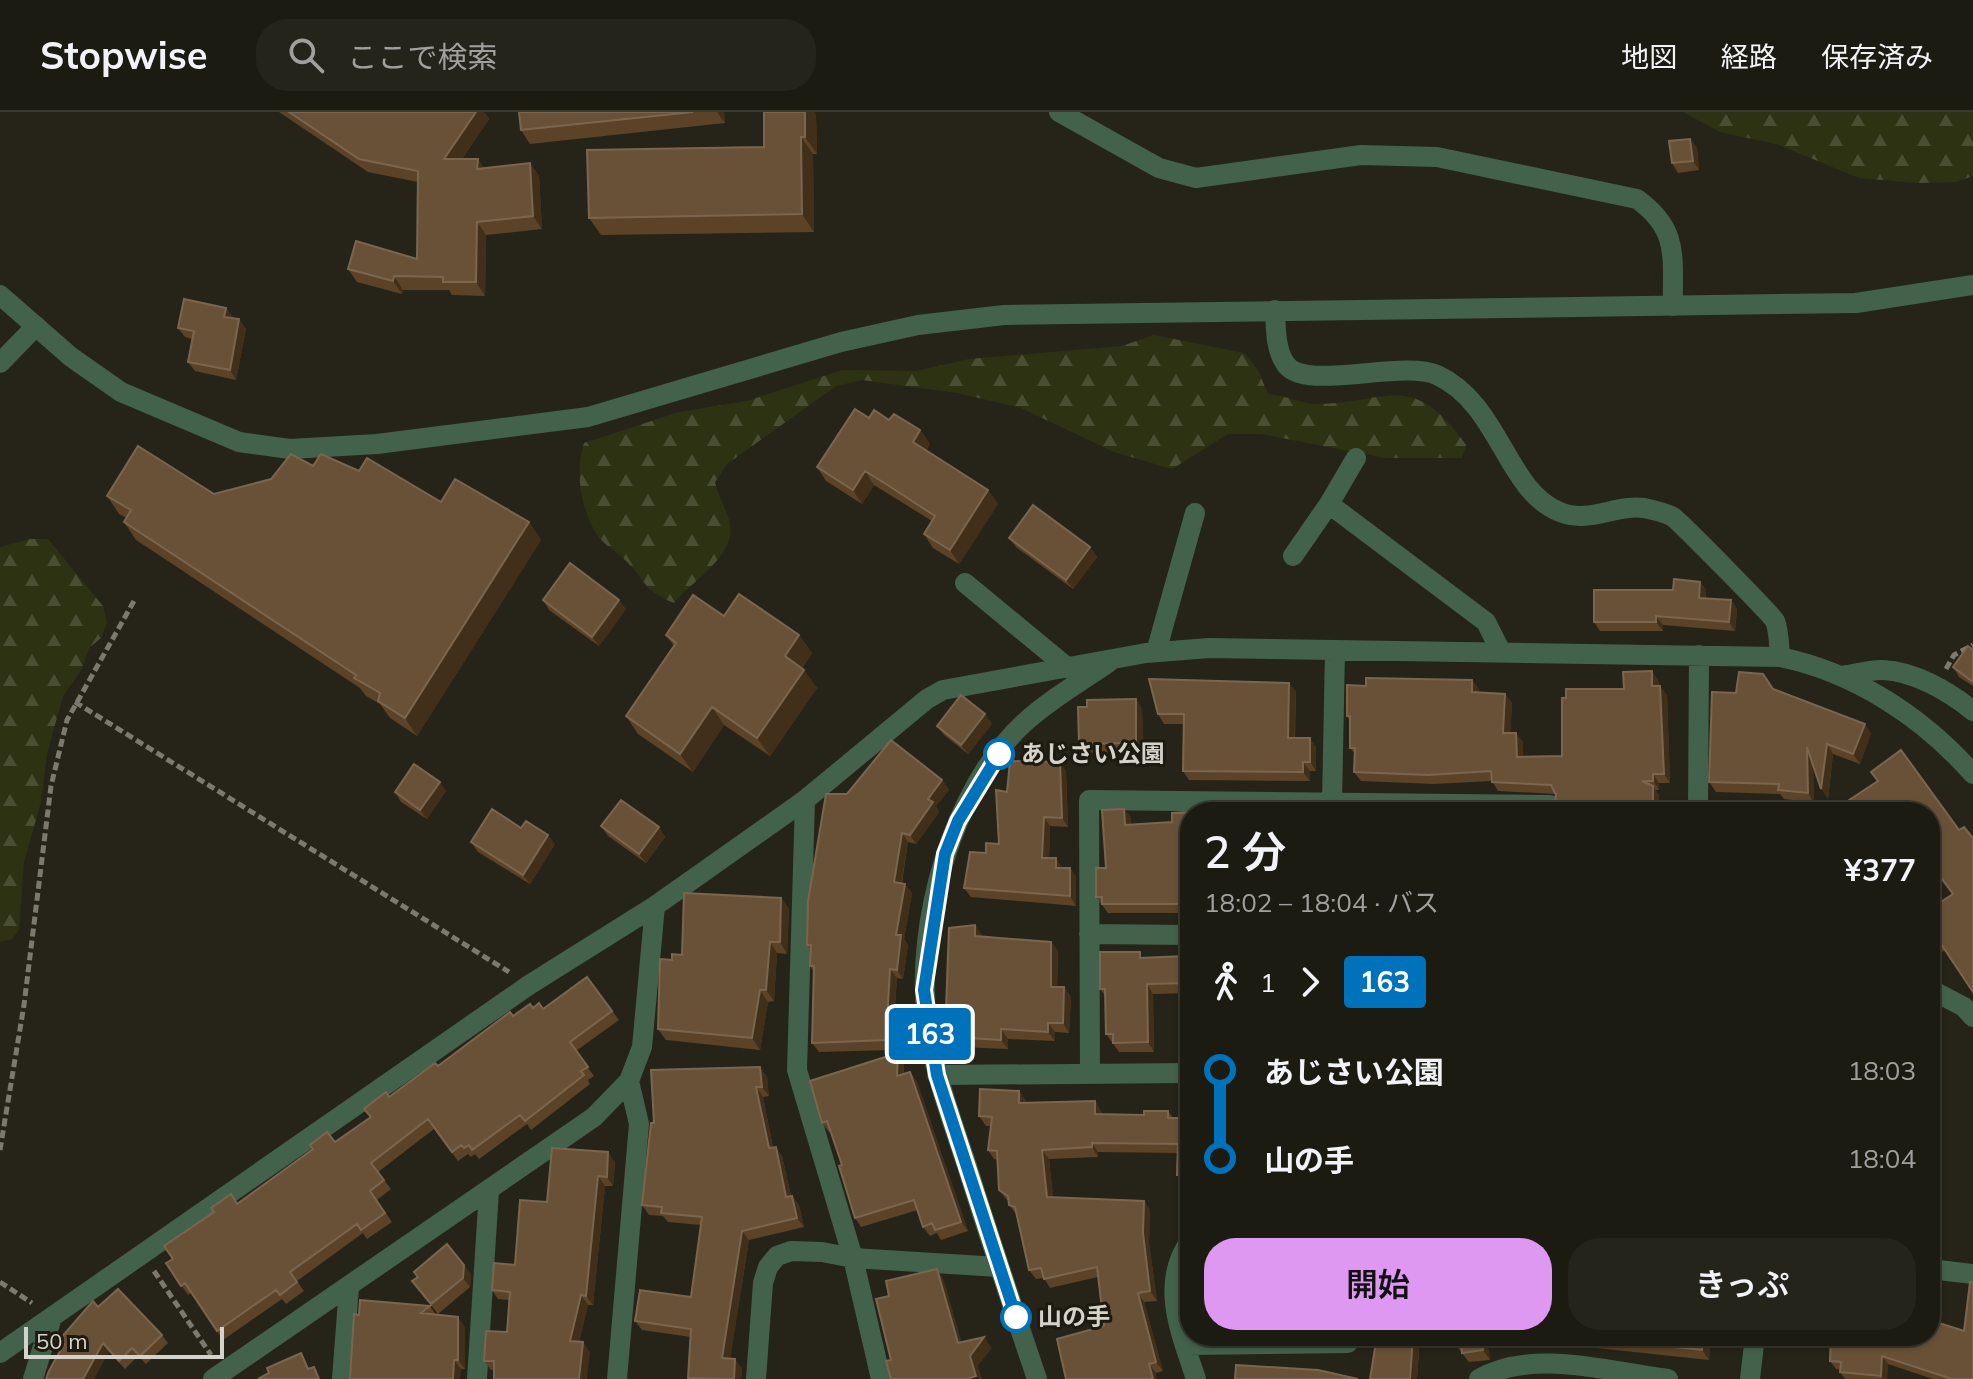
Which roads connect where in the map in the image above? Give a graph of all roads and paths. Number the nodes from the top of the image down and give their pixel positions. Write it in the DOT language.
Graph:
graph roads {
  1 [pos="1059,112"];
  2 [pos="1973,285"];
  3 [pos="0,295"];
  4 [pos="1673,306"];
  5 [pos="1275,310"];
  6 [pos="36,326"];
  7 [pos="0,363"];
  8 [pos="1356,458"];
  9 [pos="1329,504"];
  10 [pos="1195,513"];
  11 [pos="1293,556"];
  12 [pos="965,583"];
  13 [pos="134,601"];
  14 [pos="1973,645"];
  15 [pos="1335,650"];
  16 [pos="1156,652"];
  17 [pos="1501,652"];
  18 [pos="1699,655"];
  19 [pos="1780,657"];
  20 [pos="1108,663"];
  21 [pos="1068,668"];
  22 [pos="1846,675"];
  23 [pos="1935,687"];
  24 [pos="75,702"];
  25 [pos="1973,711"];
  26 [pos="1973,774"];
  27 [pos="805,800"];
  28 [pos="1251,802"];
  29 [pos="1332,802"];
  30 [pos="1698,802"];
  31 [pos="655,906"];
  32 [pos="1089,934"];
  33 [pos="1180,935"];
  34 [pos="529,985"];
  35 [pos="1940,994"];
  36 [pos="1973,1017"];
  37 [pos="1090,1071"];
  38 [pos="1180,1073"];
  39 [pos="937,1075"];
  40 [pos="629,1081"];
  41 [pos="0,1150"];
  42 [pos="489,1190"];
  43 [pos="143,1254"];
  44 [pos="853,1258"];
  45 [pos="1180,1262"];
  46 [pos="999,1267"];
  47 [pos="1940,1270"];
  48 [pos="1973,1274"];
  49 [pos="0,1282"];
  50 [pos="349,1287"];
  51 [pos="52,1317"];
  52 [pos="1180,1325"];
  53 [pos="1185,1346"];
  54 [pos="1754,1346"];
  55 [pos="0,1353"];
  56 [pos="1566,1372"];
  57 [pos="218,1376"];
  58 [pos="33,1379"];
  59 [pos="342,1379"];
  60 [pos="477,1379"];
  61 [pos="617,1379"];
  62 [pos="756,1379"];
  63 [pos="881,1379"];
  64 [pos="1037,1379"];
  65 [pos="1196,1379"];
  66 [pos="1479,1379"];
  67 [pos="1668,1379"];
  68 [pos="1750,1379"];
  1 -- 4 [label="street"];
  2 -- 4 [label="street"];
  3 -- 6 [label="street"];
  4 -- 5 [label="street"];
  5 -- 6 [label="street"];
  5 -- 19 [label="street"];
  6 -- 7 [label="street"];
  8 -- 9 [label="street"];
  9 -- 11 [label="street"];
  9 -- 17 [label="street"];
  10 -- 16 [label="street"];
  12 -- 21 [label="street"];
  13 -- 24 [label="path"];
  14 -- 23 [label="path"];
  15 -- 16 [label="street"];
  15 -- 17 [label="street"];
  15 -- 29 [label="street"];
  16 -- 20 [label="street"];
  17 -- 18 [label="street"];
  18 -- 19 [label="street"];
  18 -- 30 [label="street"];
  19 -- 22 [label="street"];
  20 -- 21 [label="street"];
  20 -- 39 [label="street"];
  21 -- 27 [label="street"];
  22 -- 23 [label="street"];
  22 -- 26 [label="street"];
  23 -- 25 [label="street"];
  24 -- 34 [label="path"];
  24 -- 41 [label="path"];
  27 -- 31 [label="street"];
  27 -- 44 [label="street"];
  28 -- 32 [label="street"];
  31 -- 34 [label="street"];
  31 -- 40 [label="street"];
  32 -- 33 [label="street"];
  32 -- 37 [label="street"];
  34 -- 43 [label="street"];
  35 -- 36 [label="street"];
  37 -- 38 [label="street"];
  37 -- 39 [label="street"];
  39 -- 46 [label="street"];
  40 -- 42 [label="street"];
  40 -- 61 [label="street"];
  42 -- 50 [label="street"];
  42 -- 60 [label="street"];
  43 -- 51 [label="street"];
  43 -- 57 [label="path"];
  44 -- 46 [label="street"];
  44 -- 62 [label="street"];
  44 -- 63 [label="street"];
  45 -- 52 [label="street"];
  46 -- 64 [label="street"];
  47 -- 48 [label="street"];
  49 -- 51 [label="path"];
  50 -- 57 [label="street"];
  50 -- 59 [label="street"];
  51 -- 55 [label="street"];
  51 -- 58 [label="street"];
  53 -- 65 [label="street"];
  54 -- 68 [label="street"];
  56 -- 66 [label="street"];
  56 -- 67 [label="street"];
}
